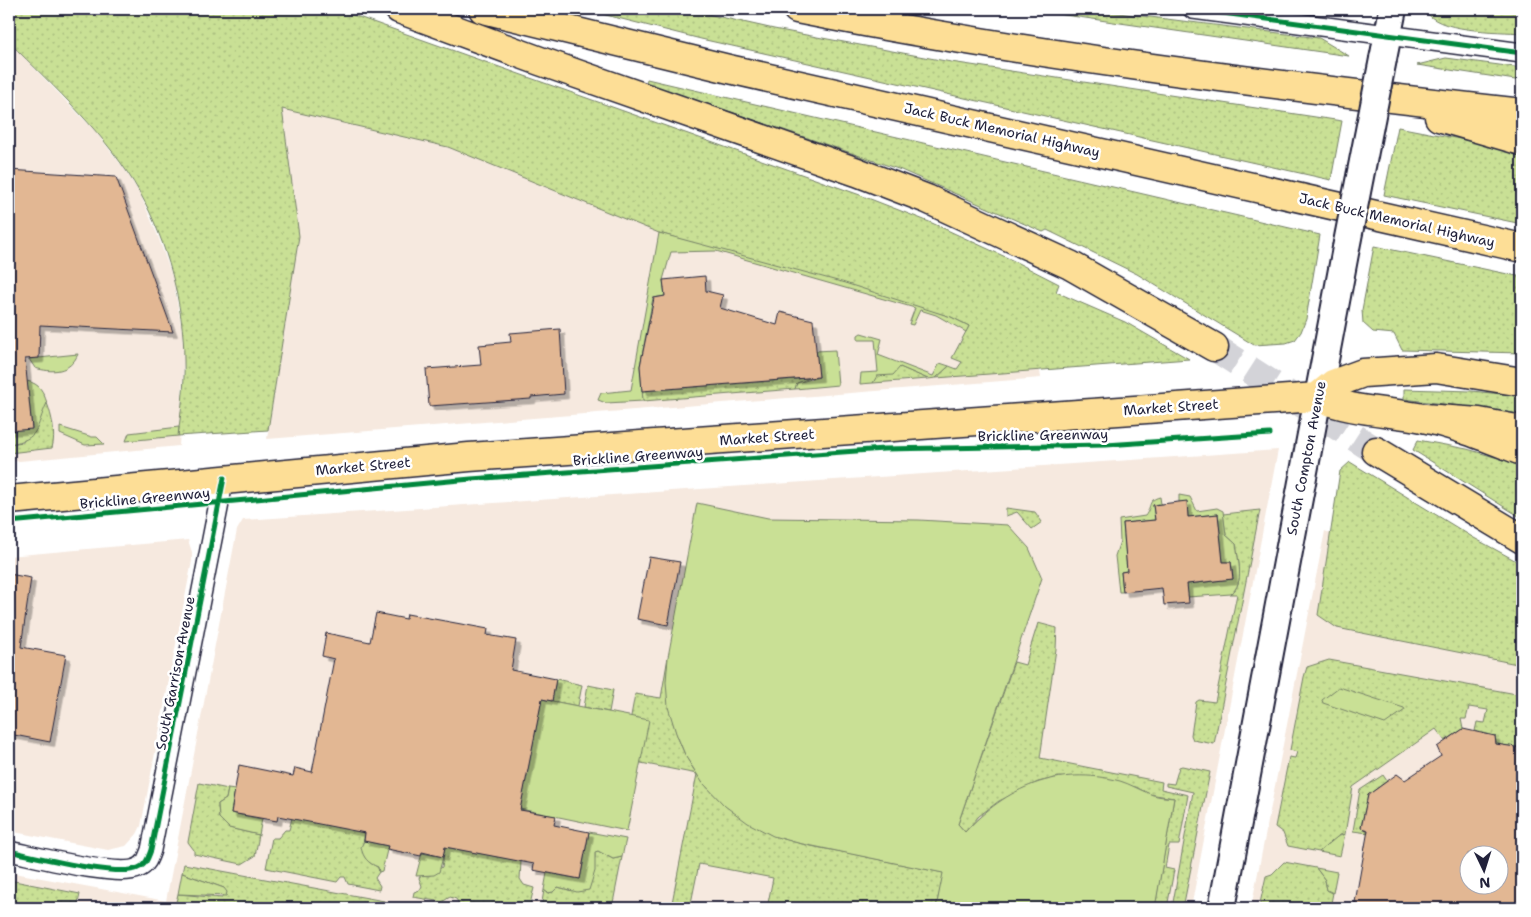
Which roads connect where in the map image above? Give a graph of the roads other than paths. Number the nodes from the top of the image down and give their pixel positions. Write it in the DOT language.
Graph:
graph roads {
  1 [pos="399,9"];
  2 [pos="483,9"];
  3 [pos="797,9"];
  4 [pos="1193,9"];
  5 [pos="1393,9"];
  6 [pos="1386,47"];
  7 [pos="1522,53"];
  8 [pos="1394,99"];
  9 [pos="1522,112"];
  10 [pos="1522,141"];
  11 [pos="1522,248"];
  12 [pos="1214,347"];
  13 [pos="1522,363"];
  14 [pos="1436,368"];
  15 [pos="1522,382"];
  16 [pos="1317,397"];
  17 [pos="1424,418"];
  18 [pos="1522,430"];
  19 [pos="1376,451"];
  20 [pos="1522,452"];
  21 [pos="224,478"];
  22 [pos="9,500"];
  23 [pos="1522,539"];
  24 [pos="9,851"];
  25 [pos="1222,908"];
  1 -- 12 [label="main road"];
  2 -- 11 [label="main road, Jack Buck Memorial Highway"];
  3 -- 8 [label="main road"];
  4 -- 6 [label="street"];
  5 -- 6 [label="main road, South Compton Avenue"];
  6 -- 7 [label="street"];
  6 -- 16 [label="main road, South Compton Avenue, bridge"];
  8 -- 9 [label="main road"];
  8 -- 10 [label="main road"];
  13 -- 14 [label="main road"];
  14 -- 15 [label="main road"];
  14 -- 16 [label="main road"];
  16 -- 17 [label="main road, Market Street"];
  16 -- 21 [label="main road, Market Street"];
  16 -- 25 [label="main road, South Compton Avenue"];
  17 -- 18 [label="main road"];
  17 -- 20 [label="main road"];
  19 -- 23 [label="main road"];
  21 -- 22 [label="main road, Market Street"];
  21 -- 24 [label="street, South Garrison Avenue"];
}
